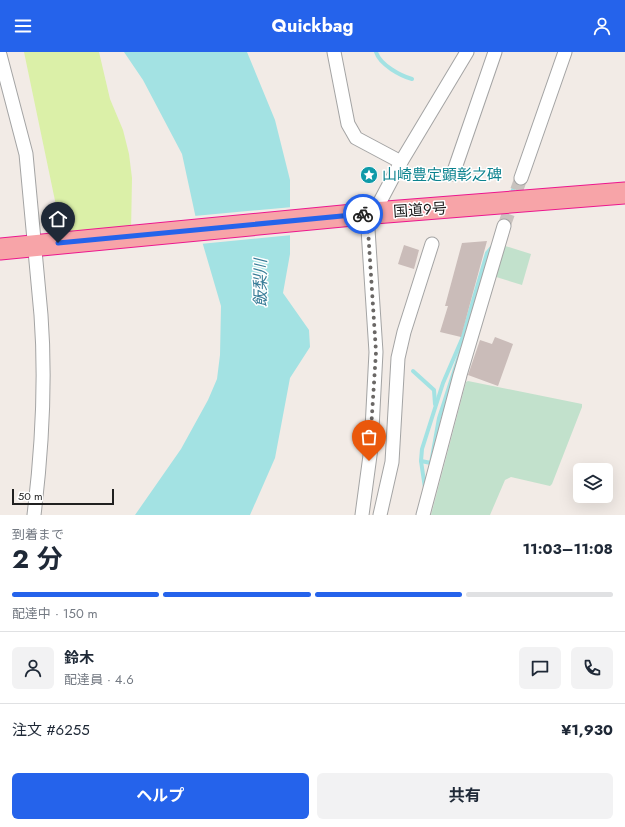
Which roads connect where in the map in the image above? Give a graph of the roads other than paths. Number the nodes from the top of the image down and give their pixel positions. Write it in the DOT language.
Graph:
graph roads {
  1 [pos="334,52"];
  2 [pos="467,52"];
  3 [pos="494,52"];
  4 [pos="565,52"];
  5 [pos="0,55"];
  6 [pos="401,162"];
  7 [pos="453,174"];
  8 [pos="521,178"];
  9 [pos="625,193"];
  10 [pos="367,214"];
  11 [pos="504,226"];
  12 [pos="432,244"];
  13 [pos="23,246"];
  14 [pos="34,515"];
  15 [pos="362,515"];
  16 [pos="380,515"];
  17 [pos="423,515"];
  1 -- 6 [label="street"];
  2 -- 6 [label="street"];
  3 -- 7 [label="street"];
  4 -- 8 [label="street"];
  5 -- 13 [label="street"];
  6 -- 10 [label="street"];
  9 -- 10 [label="highway, 国道9号"];
  10 -- 13 [label="highway, 国道9号"];
  10 -- 15 [label="street"];
  11 -- 17 [label="street"];
  12 -- 16 [label="street"];
  13 -- 14 [label="street"];
}
